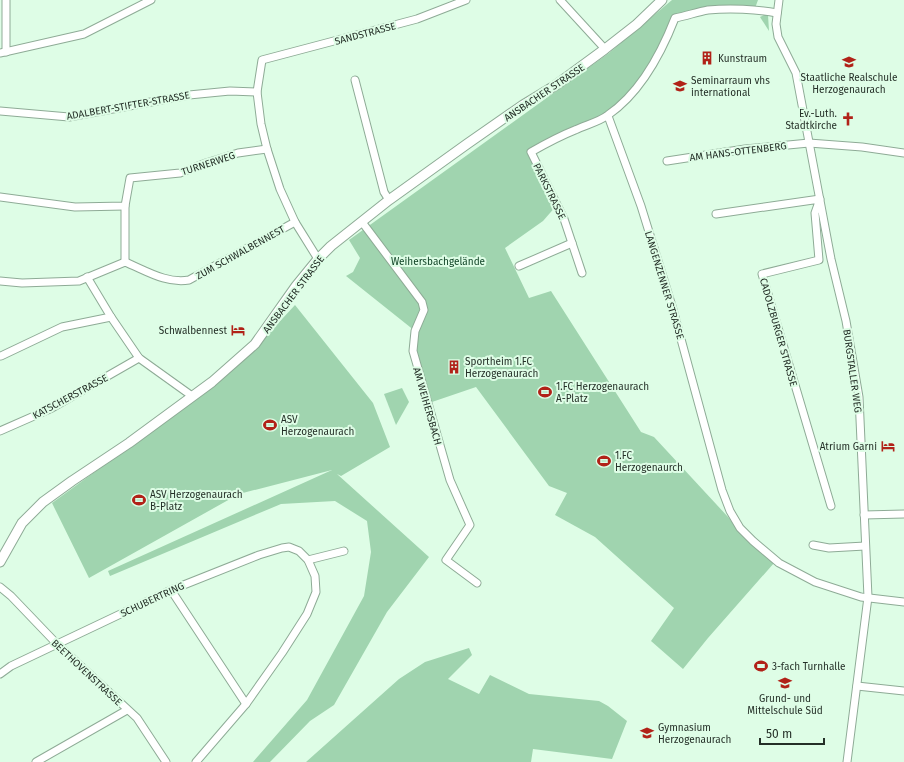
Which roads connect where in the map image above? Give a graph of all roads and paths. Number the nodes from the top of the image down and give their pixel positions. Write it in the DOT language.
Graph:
graph roads {
  1 [pos="6,0"];
  2 [pos="151,0"];
  3 [pos="466,0"];
  4 [pos="560,0"];
  5 [pos="662,0"];
  6 [pos="779,0"];
  7 [pos="777,13"];
  8 [pos="605,49"];
  9 [pos="3,52"];
  10 [pos="355,80"];
  11 [pos="257,92"];
  12 [pos="0,111"];
  13 [pos="608,116"];
  14 [pos="810,142"];
  15 [pos="267,149"];
  16 [pos="904,153"];
  17 [pos="667,161"];
  18 [pos="0,197"];
  19 [pos="820,199"];
  20 [pos="389,200"];
  21 [pos="125,206"];
  22 [pos="716,214"];
  23 [pos="295,222"];
  24 [pos="362,222"];
  25 [pos="572,243"];
  26 [pos="318,259"];
  27 [pos="125,262"];
  28 [pos="519,266"];
  29 [pos="582,273"];
  30 [pos="88,277"];
  31 [pos="0,281"];
  32 [pos="111,317"];
  33 [pos="1,356"];
  34 [pos="139,358"];
  35 [pos="192,396"];
  36 [pos="0,431"];
  37 [pos="831,506"];
  38 [pos="864,514"];
  39 [pos="904,514"];
  40 [pos="813,545"];
  41 [pos="865,546"];
  42 [pos="344,551"];
  43 [pos="308,560"];
  44 [pos="0,562"];
  45 [pos="477,583"];
  46 [pos="0,587"];
  47 [pos="171,590"];
  48 [pos="868,597"];
  49 [pos="904,602"];
  50 [pos="57,644"];
  51 [pos="0,674"];
  52 [pos="857,686"];
  53 [pos="904,691"];
  54 [pos="246,704"];
  55 [pos="127,710"];
  56 [pos="36,762"];
  57 [pos="166,762"];
  58 [pos="196,762"];
  59 [pos="847,762"];
  1 -- 9 [label="street"];
  2 -- 9 [label="street"];
  3 -- 11 [label="street, SANDSTRASSE"];
  4 -- 8 [label="street"];
  5 -- 8 [label="street, ANSBACHER STRASSE"];
  6 -- 7 [label="street, BURGSTALLER WEG"];
  7 -- 13 [label="street"];
  7 -- 14 [label="street, BURGSTALLER WEG"];
  8 -- 20 [label="street, ANSBACHER STRASSE"];
  10 -- 20 [label="street"];
  11 -- 12 [label="street, ADALBERT-STIFTER-STRASSE"];
  11 -- 15 [label="street"];
  13 -- 25 [label="street, PARKSTRASSE"];
  13 -- 48 [label="street, LANGENZENNER STRASSE"];
  14 -- 16 [label="street, AM HANS-OTTENBERG"];
  14 -- 17 [label="street, AM HANS-OTTENBERG"];
  14 -- 19 [label="street, BURGSTALLER WEG"];
  15 -- 21 [label="street, TURNERWEG"];
  15 -- 23 [label="street"];
  18 -- 21 [label="street"];
  19 -- 22 [label="street"];
  19 -- 37 [label="street, CADOLZBURGER STRASSE"];
  19 -- 38 [label="street, BURGSTALLER WEG"];
  20 -- 24 [label="street, ANSBACHER STRASSE"];
  21 -- 27 [label="street, TURNERWEG"];
  23 -- 26 [label="street"];
  23 -- 27 [label="street, ZUM SCHWALBENNEST"];
  24 -- 26 [label="street, ANSBACHER STRASSE"];
  24 -- 45 [label="street, AM WEIHERSBACH"];
  25 -- 28 [label="street"];
  25 -- 29 [label="street, PARKSTRASSE"];
  26 -- 35 [label="street, ANSBACHER STRASSE"];
  27 -- 30 [label="street"];
  30 -- 31 [label="street"];
  30 -- 32 [label="street"];
  32 -- 33 [label="street"];
  32 -- 34 [label="street"];
  34 -- 35 [label="street"];
  34 -- 36 [label="street, KATSCHERSTRASSE"];
  35 -- 44 [label="street, ANSBACHER STRASSE"];
  38 -- 39 [label="street"];
  38 -- 41 [label="street, BURGSTALLER WEG"];
  40 -- 41 [label="street"];
  41 -- 48 [label="street, BURGSTALLER WEG"];
  42 -- 43 [label="street"];
  43 -- 47 [label="street, SCHUBERTRING"];
  43 -- 54 [label="street"];
  46 -- 50 [label="street, BEETHOVENSTRASSE"];
  47 -- 50 [label="street, SCHUBERTRING"];
  47 -- 54 [label="street"];
  48 -- 49 [label="street, LANGENZENNER STRASSE"];
  48 -- 52 [label="street, BURGSTALLER WEG"];
  50 -- 51 [label="street, SCHUBERTRING"];
  50 -- 55 [label="street, BEETHOVENSTRASSE"];
  52 -- 53 [label="street"];
  52 -- 59 [label="street, BURGSTALLER WEG"];
  54 -- 58 [label="street"];
  55 -- 56 [label="street"];
  55 -- 57 [label="street, BEETHOVENSTRASSE"];
}
